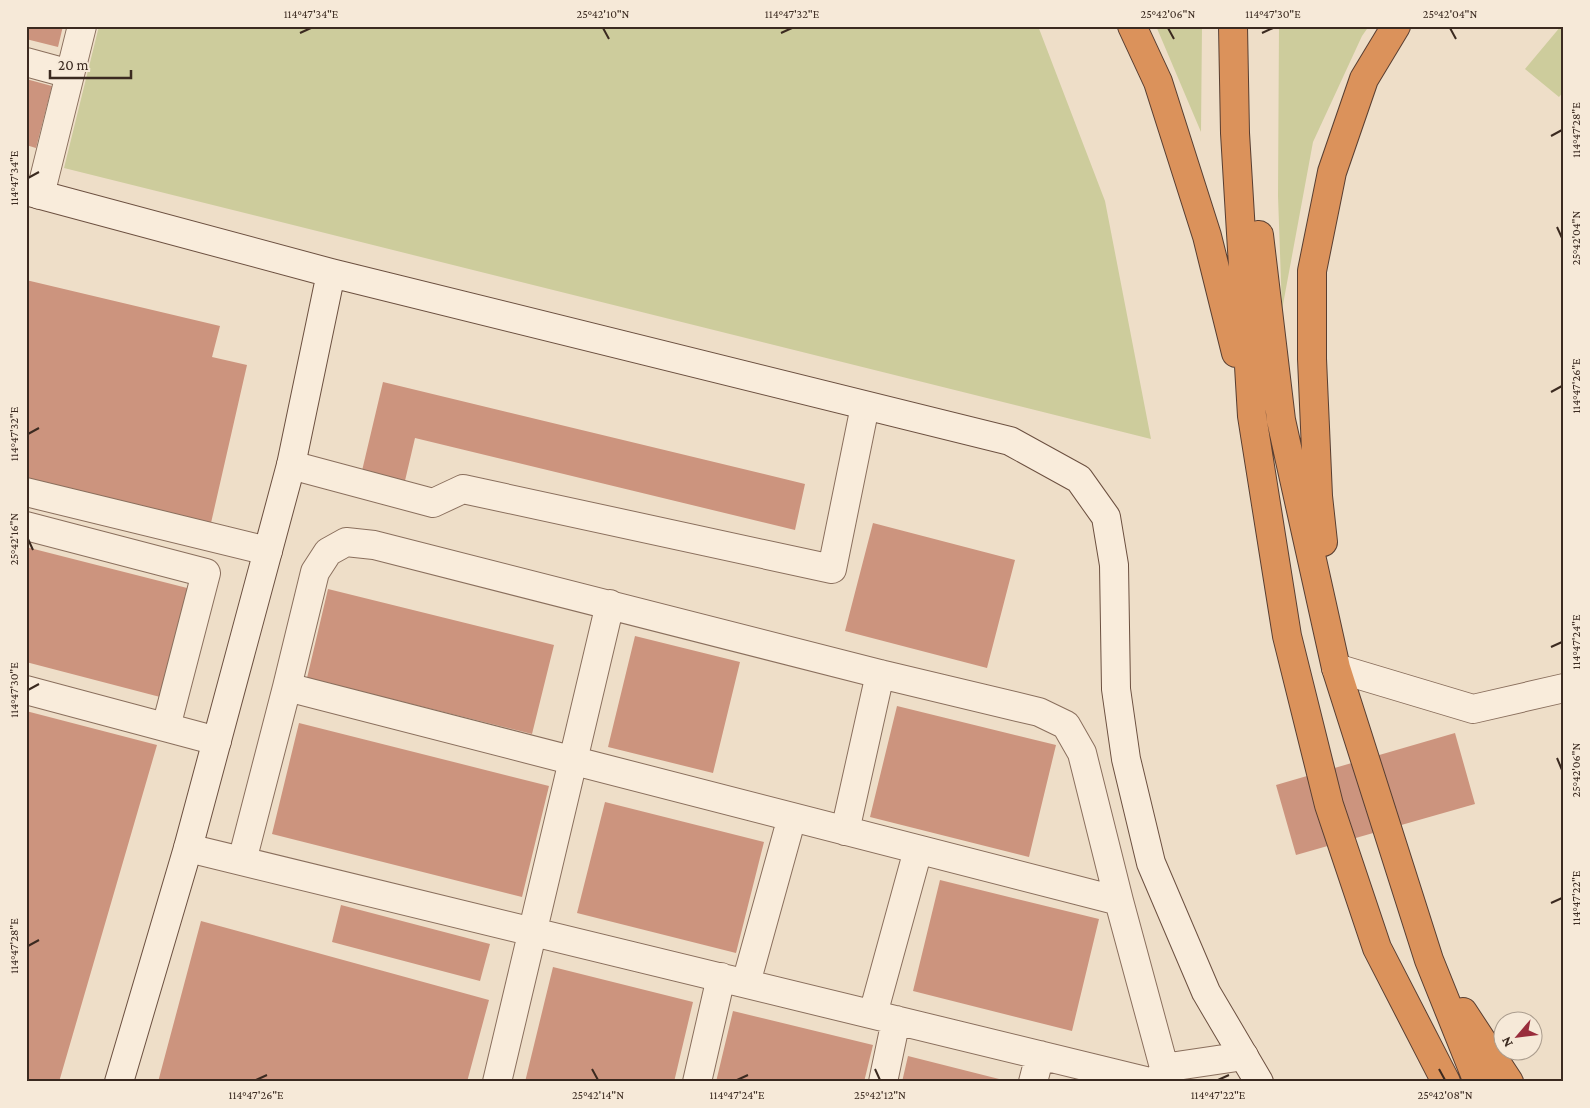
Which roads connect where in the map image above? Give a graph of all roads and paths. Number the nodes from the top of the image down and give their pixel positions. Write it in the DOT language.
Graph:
graph roads {
  1 [pos="82,26"];
  2 [pos="1132,26"];
  3 [pos="1233,26"];
  4 [pos="1251,26"];
  5 [pos="1396,26"];
  6 [pos="26,62"];
  7 [pos="70,74"];
  8 [pos="33,193"];
  9 [pos="331,273"];
  10 [pos="865,406"];
  11 [pos="1252,416"];
  12 [pos="291,465"];
  13 [pos="26,492"];
  14 [pos="26,526"];
  15 [pos="268,551"];
  16 [pos="610,604"];
  17 [pos="1336,668"];
  18 [pos="880,674"];
  19 [pos="287,687"];
  20 [pos="1564,688"];
  21 [pos="26,690"];
  22 [pos="166,727"];
  23 [pos="217,740"];
  24 [pos="573,761"];
  25 [pos="792,817"];
  26 [pos="845,831"];
  27 [pos="188,848"];
  28 [pos="918,850"];
  29 [pos="242,861"];
  30 [pos="1119,901"];
  31 [pos="532,931"];
  32 [pos="1429,960"];
  33 [pos="734,980"];
  34 [pos="885,1017"];
  35 [pos="1040,1055"];
  36 [pos="1244,1056"];
  37 [pos="1160,1077"];
  38 [pos="120,1082"];
  39 [pos="497,1082"];
  40 [pos="697,1082"];
  41 [pos="883,1082"];
  42 [pos="1034,1082"];
  43 [pos="1259,1082"];
  44 [pos="1446,1082"];
  45 [pos="1478,1082"];
  46 [pos="1509,1082"];
  1 -- 7 [label="street"];
  2 -- 11 [label="highway"];
  3 -- 11 [label="highway"];
  4 -- 17 [label="highway"];
  5 -- 17 [label="highway"];
  6 -- 7 [label="street"];
  7 -- 8 [label="street"];
  8 -- 9 [label="street"];
  9 -- 10 [label="street"];
  9 -- 12 [label="street"];
  10 -- 12 [label="street"];
  10 -- 36 [label="street"];
  11 -- 44 [label="highway"];
  12 -- 15 [label="street"];
  13 -- 15 [label="street"];
  14 -- 22 [label="street"];
  15 -- 23 [label="street"];
  16 -- 18 [label="street"];
  16 -- 19 [label="street"];
  16 -- 24 [label="street"];
  17 -- 20 [label="street"];
  17 -- 32 [label="highway"];
  18 -- 26 [label="street"];
  18 -- 30 [label="street"];
  19 -- 24 [label="street"];
  19 -- 29 [label="street"];
  21 -- 22 [label="street"];
  22 -- 23 [label="street"];
  23 -- 27 [label="street"];
  24 -- 25 [label="street"];
  24 -- 31 [label="street"];
  25 -- 26 [label="street"];
  25 -- 33 [label="street"];
  26 -- 28 [label="street"];
  27 -- 29 [label="street"];
  27 -- 38 [label="street"];
  28 -- 30 [label="street"];
  28 -- 34 [label="street"];
  29 -- 31 [label="street"];
  30 -- 37 [label="street"];
  31 -- 33 [label="street"];
  31 -- 39 [label="street"];
  32 -- 45 [label="highway"];
  32 -- 46 [label="highway"];
  33 -- 34 [label="street"];
  33 -- 40 [label="street"];
  34 -- 35 [label="street"];
  34 -- 41 [label="street"];
  35 -- 37 [label="street"];
  35 -- 42 [label="street"];
  36 -- 37 [label="street"];
  36 -- 43 [label="street"];
}
